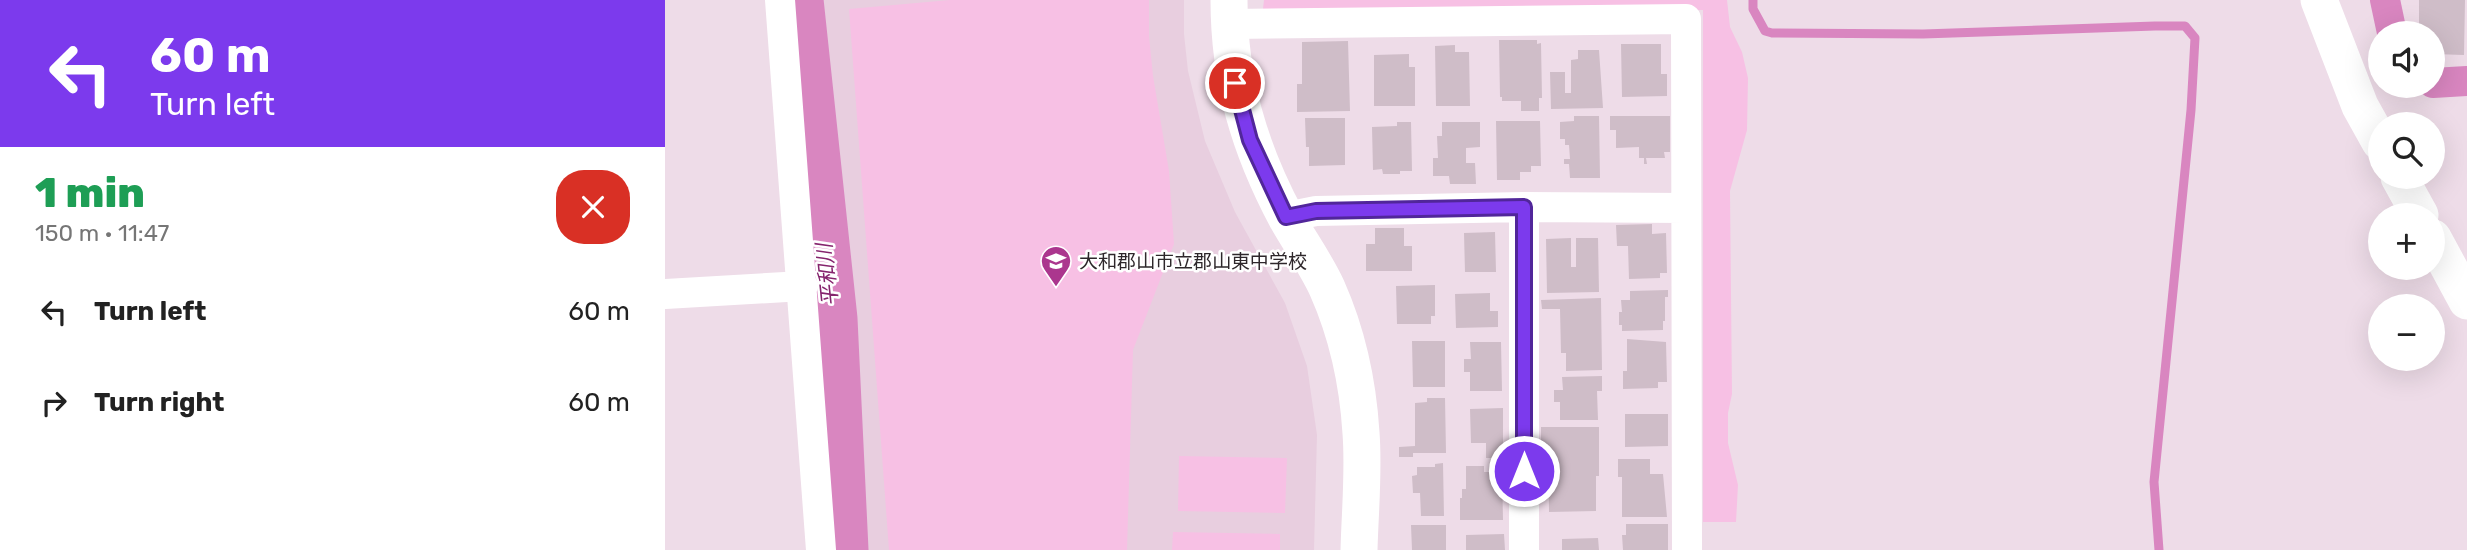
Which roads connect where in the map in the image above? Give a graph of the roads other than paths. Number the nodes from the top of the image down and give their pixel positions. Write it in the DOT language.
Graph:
graph roads {
  1 [pos="780,0"];
  2 [pos="2319,0"];
  3 [pos="1229,12"];
  4 [pos="2368,120"];
  5 [pos="1524,207"];
  6 [pos="1686,208"];
  7 [pos="1286,217"];
  8 [pos="2445,260"];
  9 [pos="803,286"];
  10 [pos="665,294"];
  11 [pos="2467,301"];
  12 [pos="821,550"];
  13 [pos="1359,550"];
  14 [pos="1524,550"];
  15 [pos="1687,550"];
  1 -- 9 [label="street"];
  2 -- 4 [label="street"];
  3 -- 6 [label="street"];
  3 -- 7 [label="street"];
  5 -- 6 [label="street"];
  5 -- 7 [label="street"];
  5 -- 14 [label="street"];
  6 -- 15 [label="street"];
  7 -- 13 [label="street"];
  8 -- 11 [label="street"];
  9 -- 10 [label="street"];
  9 -- 12 [label="street"];
}
